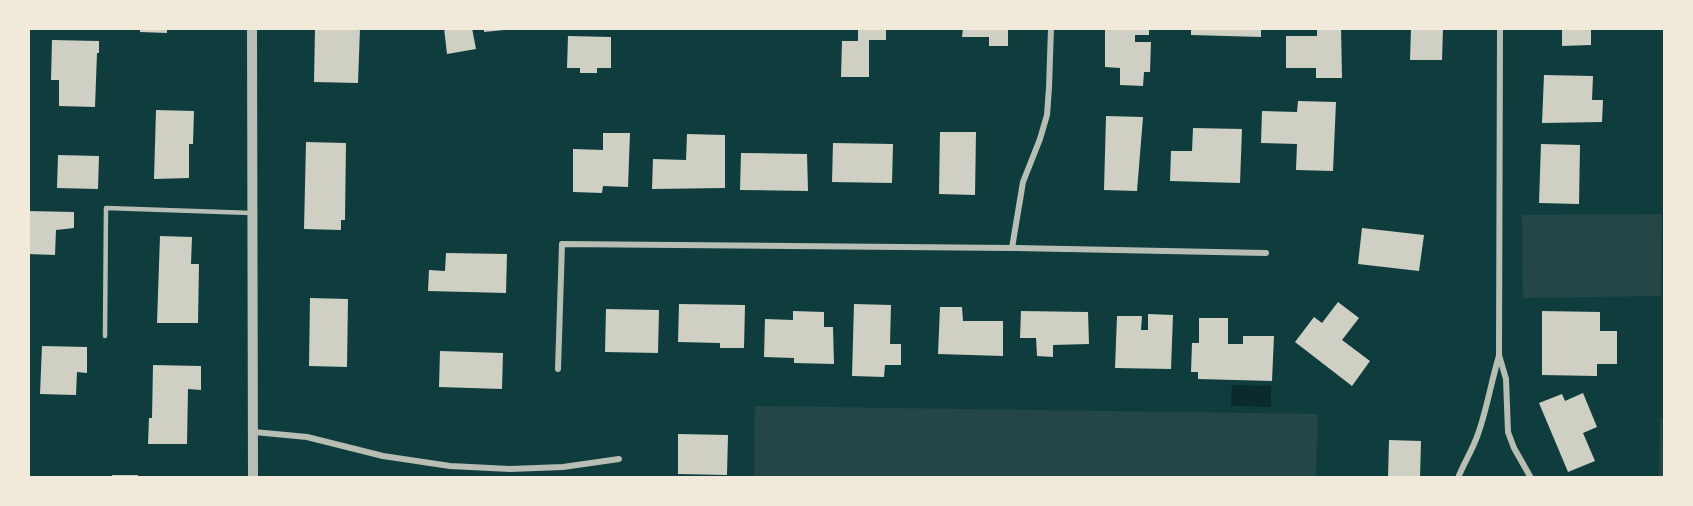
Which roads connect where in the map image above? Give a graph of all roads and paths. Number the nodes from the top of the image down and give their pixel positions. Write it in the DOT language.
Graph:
graph roads {
  1 [pos="252,28"];
  2 [pos="1052,28"];
  3 [pos="1500,28"];
  4 [pos="252,213"];
  5 [pos="1012,248"];
  6 [pos="1266,253"];
  7 [pos="105,336"];
  8 [pos="1499,355"];
  9 [pos="558,369"];
  10 [pos="253,432"];
  11 [pos="619,459"];
  12 [pos="253,477"];
  13 [pos="1458,477"];
  14 [pos="1531,477"];
  1 -- 4 [label="street"];
  2 -- 5 [label="street"];
  3 -- 8 [label="street"];
  4 -- 7 [label="lane"];
  4 -- 10 [label="street"];
  5 -- 6 [label="street"];
  5 -- 9 [label="street"];
  8 -- 13 [label="street"];
  8 -- 14 [label="street"];
  10 -- 11 [label="street"];
  10 -- 12 [label="street"];
}
